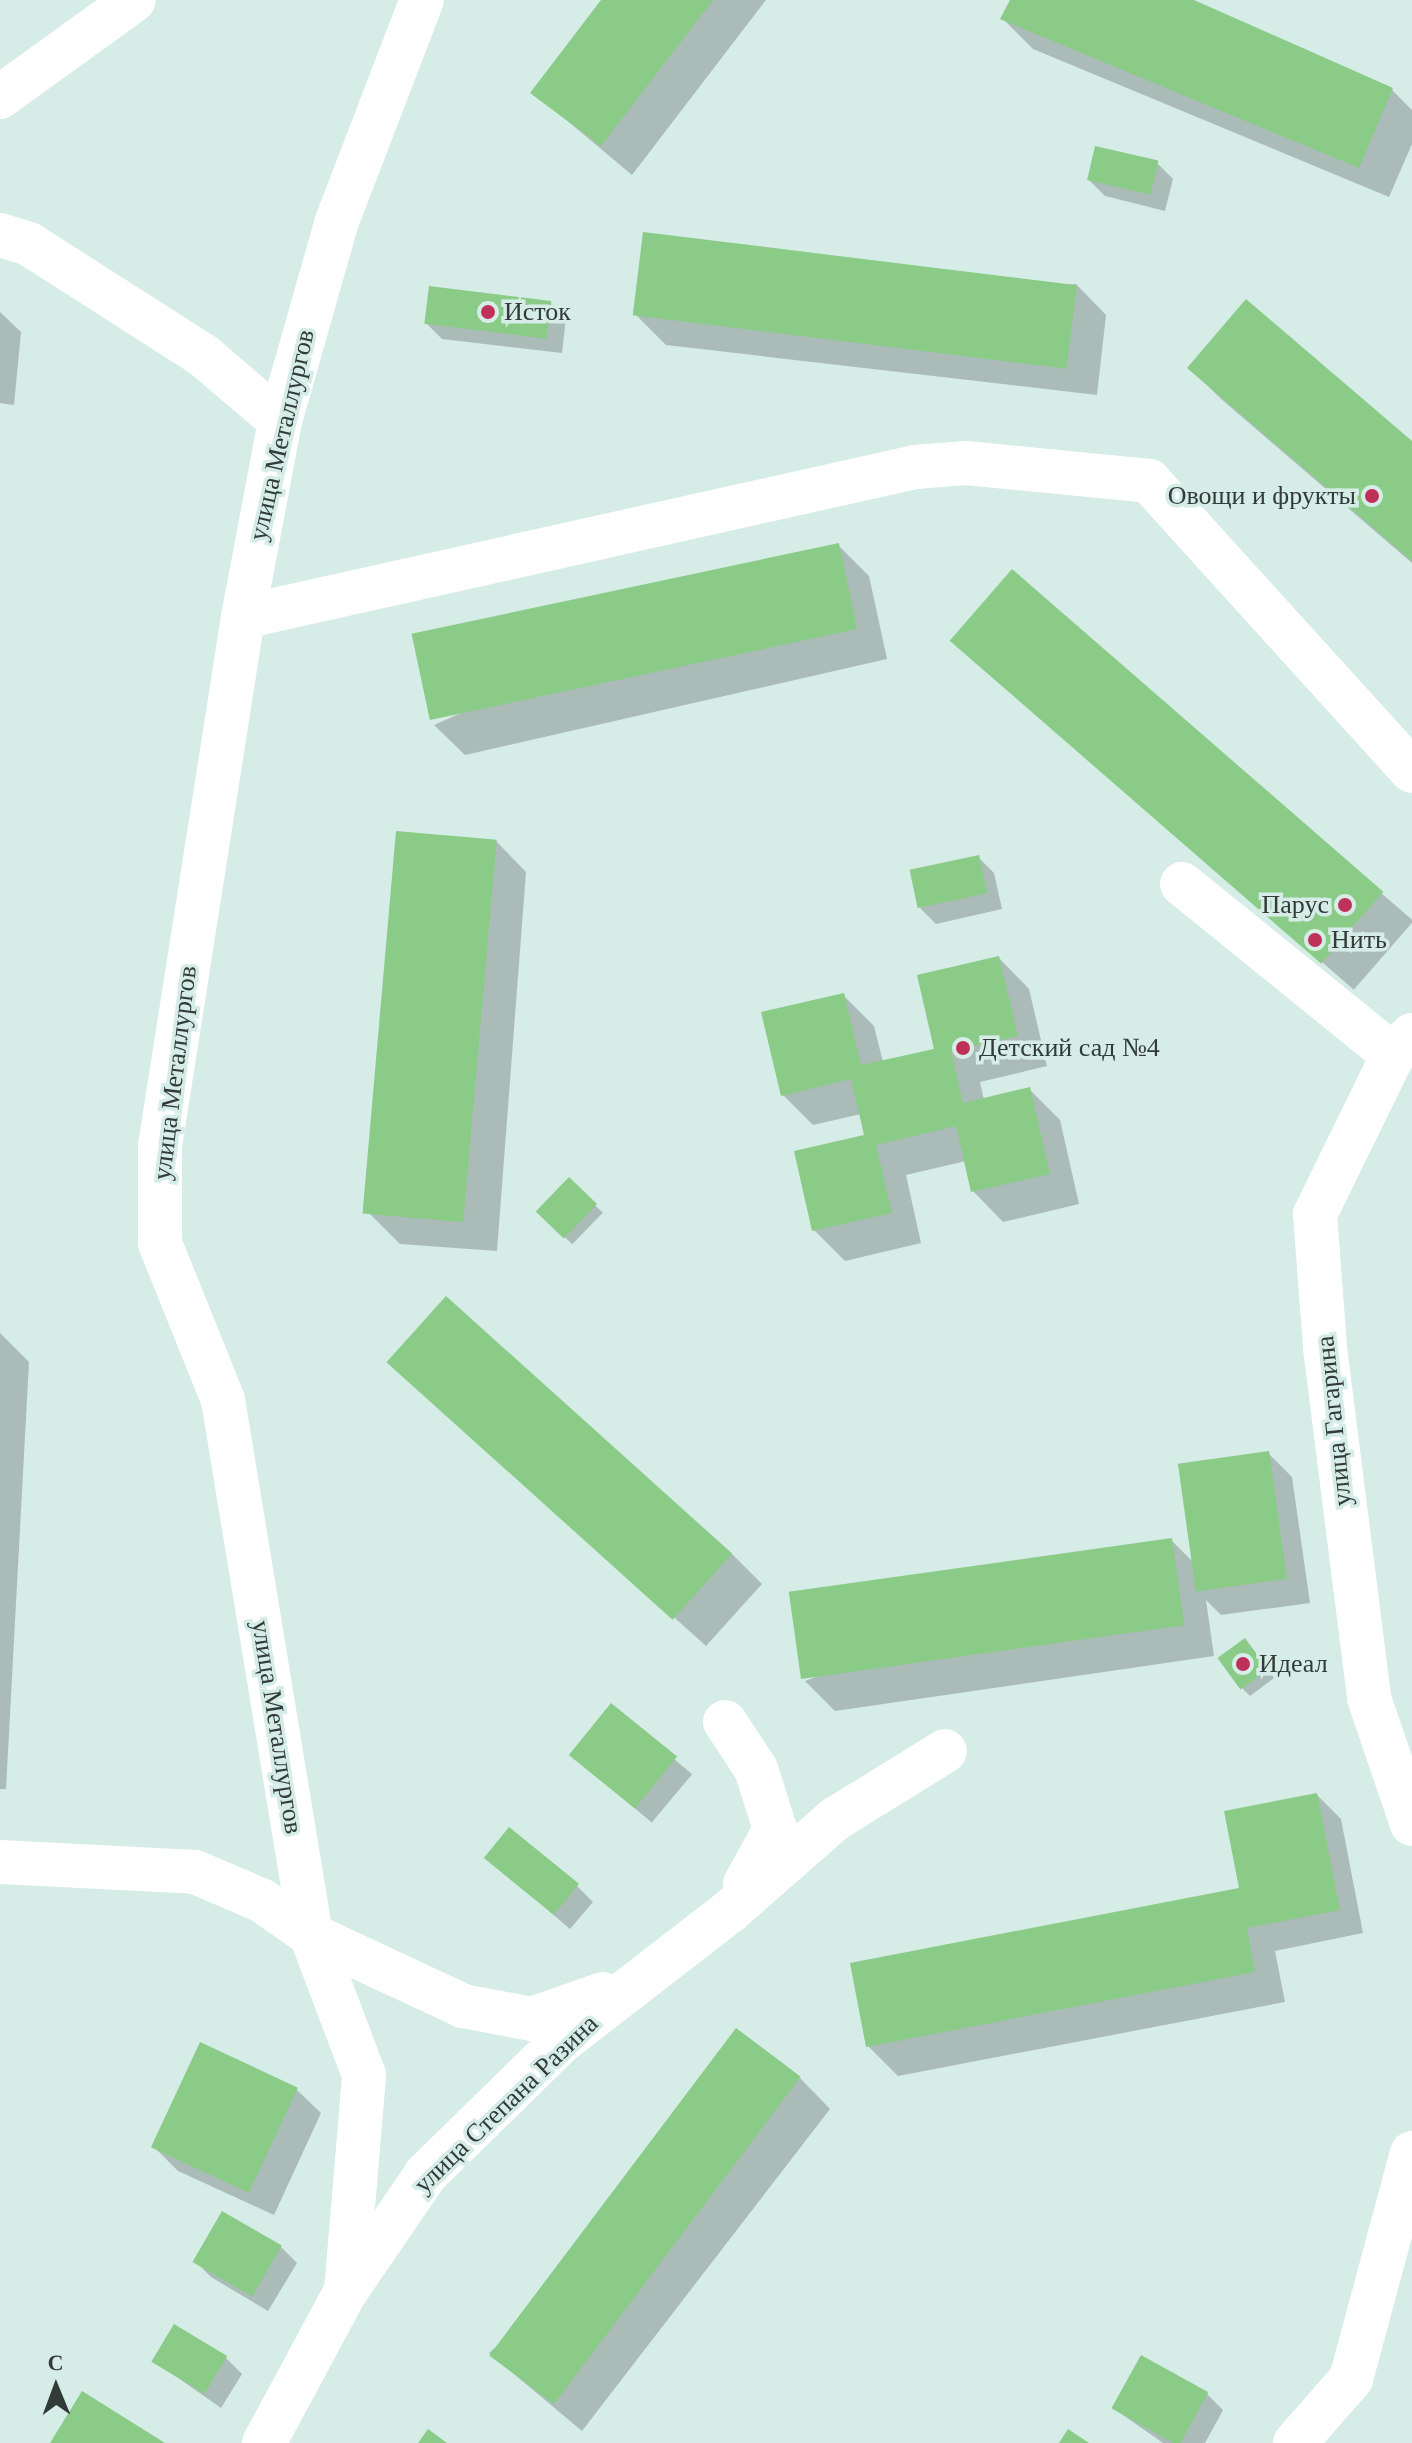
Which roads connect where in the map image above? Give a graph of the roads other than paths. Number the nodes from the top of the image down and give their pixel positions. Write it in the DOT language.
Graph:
graph roads {
  1 [pos="134,0"];
  2 [pos="422,0"];
  3 [pos="0,97"];
  4 [pos="0,235"];
  5 [pos="280,421"];
  6 [pos="243,617"];
  7 [pos="1412,771"];
  8 [pos="1182,884"];
  9 [pos="1403,1045"];
  10 [pos="725,1722"];
  11 [pos="945,1751"];
  12 [pos="1412,1824"];
  13 [pos="0,1862"];
  14 [pos="729,1912"];
  15 [pos="311,1935"];
  16 [pos="639,1982"];
  17 [pos="1412,2153"];
  18 [pos="346,2291"];
  19 [pos="264,2443"];
  20 [pos="1295,2443"];
  1 -- 3 [label="street"];
  2 -- 5 [label="street, улица Металлургов"];
  4 -- 5 [label="street"];
  5 -- 6 [label="street, улица Металлургов"];
  6 -- 7 [label="street"];
  6 -- 15 [label="street, улица Металлургов"];
  8 -- 9 [label="street"];
  9 -- 12 [label="street, улица Гагарина"];
  10 -- 14 [label="street"];
  11 -- 14 [label="street, улица Степана Разина"];
  13 -- 15 [label="street"];
  14 -- 16 [label="street, улица Степана Разина"];
  15 -- 16 [label="street"];
  15 -- 18 [label="street, улица Металлургов"];
  16 -- 18 [label="street, улица Степана Разина"];
  17 -- 20 [label="street"];
  18 -- 19 [label="street, улица Степана Разина"];
}
